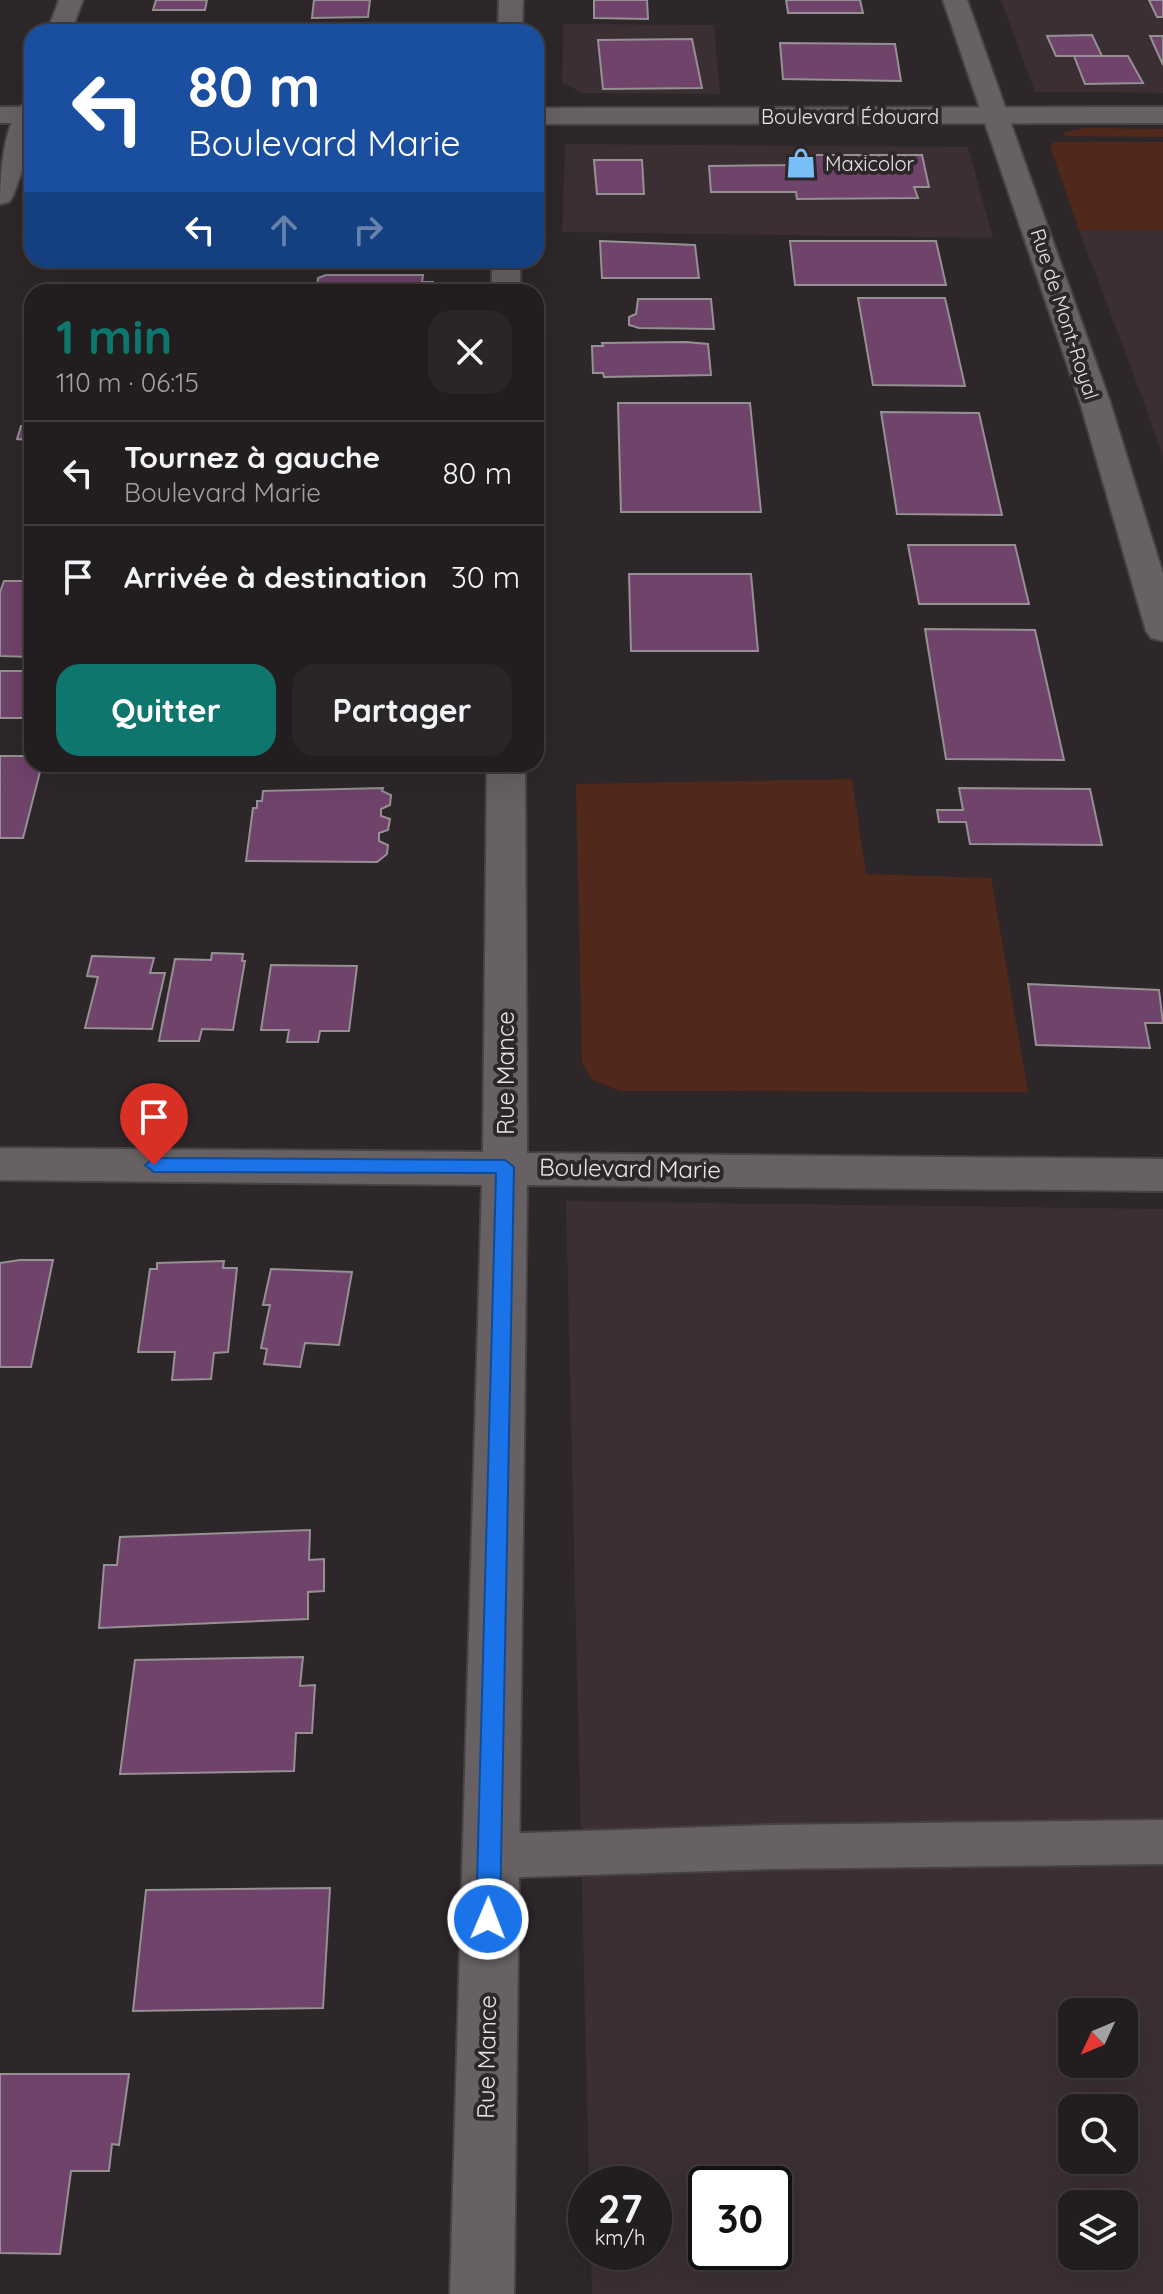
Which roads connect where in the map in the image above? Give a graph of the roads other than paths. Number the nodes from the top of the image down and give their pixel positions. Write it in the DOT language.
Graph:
graph roads {
  1 [pos="71,0"];
  2 [pos="511,0"];
  3 [pos="955,0"];
  4 [pos="62,24"];
  5 [pos="510,24"];
  6 [pos="24,113"];
  7 [pos="0,115"];
  8 [pos="1163,115"];
  9 [pos="544,116"];
  10 [pos="998,116"];
  11 [pos="24,131"];
  12 [pos="0,196"];
  13 [pos="1163,631"];
  14 [pos="506,772"];
  15 [pos="0,1164"];
  16 [pos="505,1167"];
  17 [pos="1163,1175"];
  18 [pos="1163,1842"];
  19 [pos="489,1856"];
  20 [pos="482,2294"];
  1 -- 4 [label="street"];
  2 -- 5 [label="street"];
  3 -- 10 [label="street, Rue de Mont-Royal"];
  6 -- 7 [label="street"];
  8 -- 10 [label="street, Boulevard Édouard"];
  9 -- 10 [label="street, Boulevard Édouard"];
  10 -- 13 [label="street, Rue de Mont-Royal"];
  11 -- 12 [label="street"];
  14 -- 16 [label="street, Rue Mance"];
  15 -- 16 [label="street, Boulevard Marie"];
  16 -- 17 [label="street, Boulevard Marie"];
  16 -- 19 [label="street, Rue Mance"];
  18 -- 19 [label="lane"];
  19 -- 20 [label="street, Rue Mance"];
}
